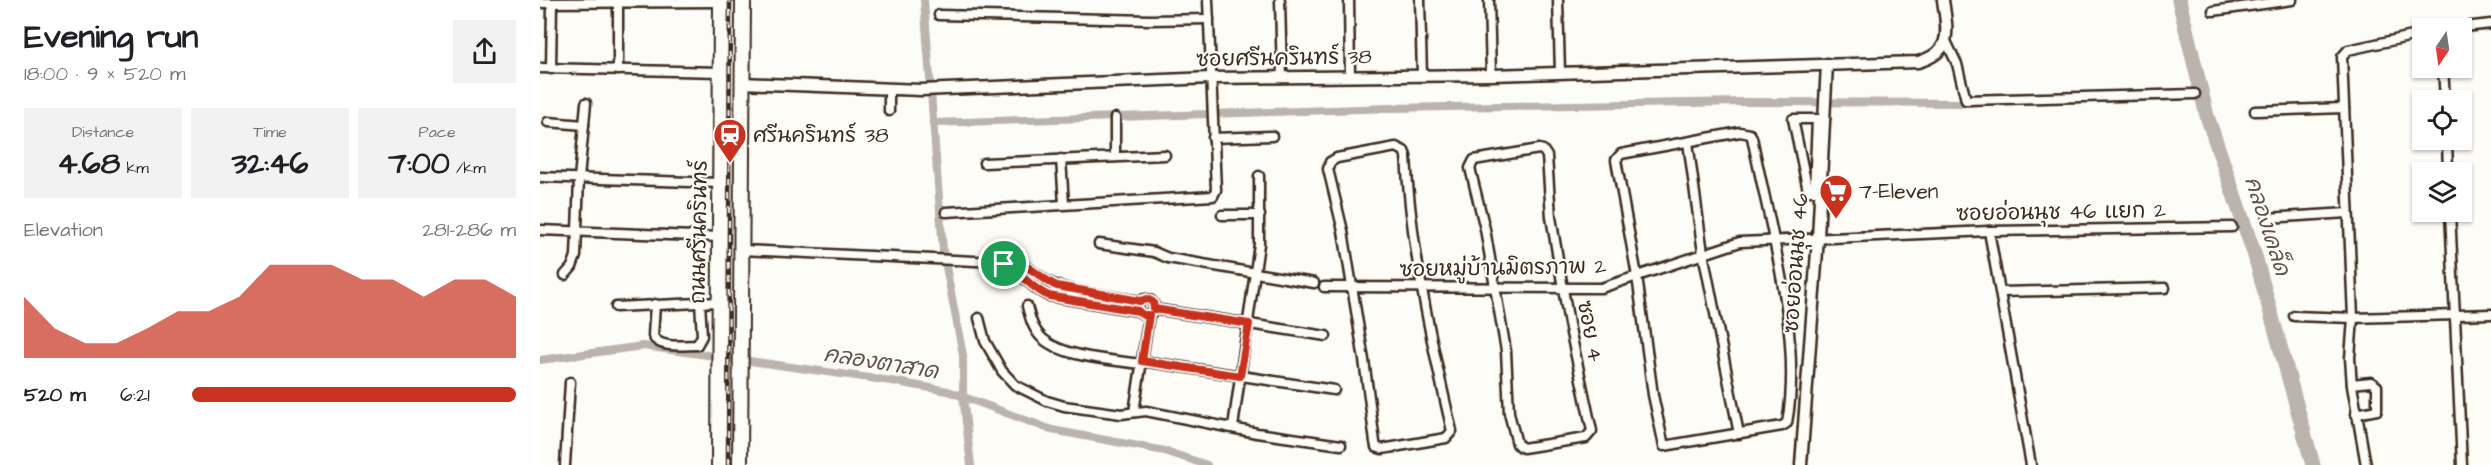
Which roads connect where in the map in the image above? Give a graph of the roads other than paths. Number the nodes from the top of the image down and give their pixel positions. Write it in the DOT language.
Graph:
graph roads {
  1 [pos="743,0"];
  2 [pos="1208,0"];
  3 [pos="1280,0"];
  4 [pos="1349,0"];
  5 [pos="1419,0"];
  6 [pos="1489,0"];
  7 [pos="1558,0"];
  8 [pos="1944,0"];
  9 [pos="2292,0"];
  10 [pos="721,1"];
  11 [pos="540,3"];
  12 [pos="552,3"];
  13 [pos="618,3"];
  14 [pos="2213,11"];
  15 [pos="939,15"];
  16 [pos="1209,19"];
  17 [pos="2491,24"];
  18 [pos="2472,26"];
  19 [pos="2412,36"];
  20 [pos="1947,41"];
  21 [pos="1827,64"];
  22 [pos="540,68"];
  23 [pos="551,69"];
  24 [pos="618,70"];
  25 [pos="721,72"];
  26 [pos="1560,73"];
  27 [pos="1491,75"];
  28 [pos="1422,76"];
  29 [pos="1350,77"];
  30 [pos="1211,78"];
  31 [pos="1282,78"];
  32 [pos="742,83"];
  33 [pos="889,89"];
  34 [pos="2194,94"];
  35 [pos="586,103"];
  36 [pos="2344,108"];
  37 [pos="889,111"];
  38 [pos="2255,111"];
  39 [pos="1823,117"];
  40 [pos="1114,118"];
  41 [pos="548,122"];
  42 [pos="584,125"];
  43 [pos="1272,136"];
  44 [pos="1213,138"];
  45 [pos="1688,142"];
  46 [pos="1165,155"];
  47 [pos="1115,157"];
  48 [pos="1061,159"];
  49 [pos="984,163"];
  50 [pos="1259,176"];
  51 [pos="540,177"];
  52 [pos="579,179"];
  53 [pos="720,183"];
  54 [pos="1064,204"];
  55 [pos="946,212"];
  56 [pos="2348,213"];
  57 [pos="1222,215"];
  58 [pos="1260,215"];
  59 [pos="2267,218"];
  60 [pos="2450,222"];
  61 [pos="2232,226"];
  62 [pos="540,230"];
  63 [pos="1989,231"];
  64 [pos="577,232"];
  65 [pos="720,237"];
  66 [pos="1818,238"];
  67 [pos="1773,241"];
  68 [pos="1099,244"];
  69 [pos="741,250"];
  70 [pos="1703,253"];
  71 [pos="1004,264"];
  72 [pos="1255,272"];
  73 [pos="565,275"];
  74 [pos="1637,276"];
  75 [pos="1314,283"];
  76 [pos="1324,287"];
  77 [pos="1352,288"];
  78 [pos="1423,288"];
  79 [pos="2165,288"];
  80 [pos="1495,289"];
  81 [pos="1564,289"];
  82 [pos="2001,292"];
  83 [pos="1140,301"];
  84 [pos="700,302"];
  85 [pos="719,302"];
  86 [pos="655,304"];
  87 [pos="1027,306"];
  88 [pos="616,307"];
  89 [pos="1138,311"];
  90 [pos="1152,312"];
  91 [pos="2491,314"];
  92 [pos="2294,316"];
  93 [pos="2455,316"];
  94 [pos="979,318"];
  95 [pos="2353,318"];
  96 [pos="1249,324"];
  97 [pos="1326,336"];
  98 [pos="1142,362"];
  99 [pos="1240,376"];
  100 [pos="570,382"];
  101 [pos="2352,384"];
  102 [pos="1334,390"];
  103 [pos="1134,412"];
  104 [pos="2356,414"];
  105 [pos="1233,427"];
  106 [pos="1739,434"];
  107 [pos="1341,445"];
  108 [pos="565,465"];
  109 [pos="719,465"];
  110 [pos="740,465"];
  111 [pos="1801,465"];
  112 [pos="2031,465"];
  113 [pos="2366,465"];
  114 [pos="2462,465"];
  1 -- 32 [label="main road, ถนนศรีนครินทร์"];
  2 -- 16 [label="street"];
  3 -- 31 [label="street"];
  4 -- 29 [label="street"];
  5 -- 28 [label="street"];
  6 -- 27 [label="street"];
  7 -- 26 [label="street"];
  8 -- 20 [label="street"];
  9 -- 14 [label="street"];
  10 -- 13 [label="street"];
  10 -- 25 [label="main road, ถนนศรีนครินทร์"];
  11 -- 12 [label="street"];
  12 -- 13 [label="street"];
  12 -- 23 [label="street"];
  13 -- 24 [label="street"];
  15 -- 16 [label="street"];
  16 -- 30 [label="street"];
  17 -- 18 [label="street"];
  19 -- 36 [label="street"];
  20 -- 21 [label="street, ซอยศรีนครินทร์ 38"];
  20 -- 34 [label="street"];
  21 -- 26 [label="street, ซอยศรีนครินทร์ 38"];
  21 -- 39 [label="street, ซอยอ่อนนุช 46"];
  22 -- 23 [label="street"];
  23 -- 24 [label="street"];
  24 -- 25 [label="street"];
  25 -- 53 [label="main road, ถนนศรีนครินทร์"];
  26 -- 27 [label="street, ซอยศรีนครินทร์ 38"];
  27 -- 28 [label="street, ซอยศรีนครินทร์ 38"];
  28 -- 29 [label="street, ซอยศรีนครินทร์ 38"];
  29 -- 31 [label="street, ซอยศรีนครินทร์ 38"];
  30 -- 31 [label="street, ซอยศรีนครินทร์ 38"];
  30 -- 33 [label="street, ซอยศรีนครินทร์ 38"];
  30 -- 44 [label="street"];
  32 -- 33 [label="street, ซอยศรีนครินทร์ 38"];
  32 -- 69 [label="main road, ถนนศรีนครินทร์"];
  33 -- 37 [label="street"];
  35 -- 42 [label="street"];
  36 -- 38 [label="street"];
  36 -- 56 [label="street"];
  39 -- 39 [label="street"];
  39 -- 66 [label="street, ซอยอ่อนนุช 46"];
  40 -- 47 [label="street"];
  41 -- 42 [label="street"];
  42 -- 52 [label="street"];
  43 -- 44 [label="street"];
  44 -- 54 [label="street"];
  45 -- 67 [label="street"];
  45 -- 70 [label="street"];
  45 -- 74 [label="street"];
  46 -- 47 [label="street"];
  47 -- 48 [label="street"];
  48 -- 49 [label="street"];
  48 -- 54 [label="street"];
  50 -- 58 [label="street"];
  51 -- 52 [label="street"];
  52 -- 53 [label="street"];
  52 -- 64 [label="street"];
  53 -- 65 [label="main road, ถนนศรีนครินทร์"];
  54 -- 55 [label="street"];
  56 -- 59 [label="street"];
  56 -- 95 [label="street"];
  57 -- 58 [label="street"];
  58 -- 72 [label="street"];
  60 -- 93 [label="street"];
  61 -- 63 [label="street, ซอยอ่อนนุช 46 แยก 2"];
  62 -- 64 [label="street"];
  63 -- 66 [label="street, ซอยอ่อนนุช 46 แยก 2"];
  63 -- 82 [label="street"];
  64 -- 65 [label="street"];
  64 -- 73 [label="street"];
  65 -- 85 [label="main road, ถนนศรีนครินทร์"];
  66 -- 67 [label="street, ซอยหมู่บ้านมิตรภาพ 2"];
  66 -- 111 [label="street, ซอยอ่อนนุช 46"];
  67 -- 70 [label="street, ซอยหมู่บ้านมิตรภาพ 2"];
  67 -- 106 [label="street"];
  68 -- 72 [label="street"];
  69 -- 71 [label="street"];
  69 -- 110 [label="main road, ถนนศรีนครินทร์"];
  70 -- 74 [label="street, ซอยหมู่บ้านมิตรภาพ 2"];
  70 -- 106 [label="street"];
  71 -- 83 [label="street"];
  71 -- 89 [label="street"];
  72 -- 75 [label="street"];
  72 -- 96 [label="street"];
  74 -- 81 [label="street, ซอยหมู่บ้านมิตรภาพ 2"];
  74 -- 106 [label="street"];
  76 -- 77 [label="street, ซอยหมู่บ้านมิตรภาพ 2"];
  77 -- 78 [label="street, ซอยหมู่บ้านมิตรภาพ 2"];
  77 -- 78 [label="street"];
  77 -- 78 [label="street"];
  78 -- 80 [label="street, ซอยหมู่บ้านมิตรภาพ 2"];
  79 -- 82 [label="street"];
  80 -- 81 [label="street, ซอยหมู่บ้านมิตรภาพ 2"];
  80 -- 81 [label="street, ซอย 4"];
  80 -- 81 [label="street, ซอย 4"];
  82 -- 112 [label="street"];
  83 -- 89 [label="street"];
  83 -- 90 [label="street"];
  84 -- 85 [label="street"];
  84 -- 86 [label="street"];
  84 -- 86 [label="street"];
  85 -- 109 [label="main road, ถนนศรีนครินทร์"];
  86 -- 88 [label="street"];
  87 -- 98 [label="street"];
  89 -- 90 [label="street"];
  90 -- 96 [label="street"];
  90 -- 98 [label="street"];
  91 -- 93 [label="street"];
  92 -- 95 [label="street"];
  93 -- 95 [label="street"];
  93 -- 114 [label="street"];
  94 -- 103 [label="street"];
  95 -- 101 [label="street"];
  96 -- 97 [label="street"];
  96 -- 99 [label="street"];
  98 -- 99 [label="street"];
  98 -- 103 [label="street"];
  99 -- 102 [label="street"];
  99 -- 105 [label="street"];
  100 -- 108 [label="street"];
  101 -- 104 [label="street"];
  101 -- 104 [label="street"];
  103 -- 105 [label="street"];
  104 -- 113 [label="street"];
  105 -- 107 [label="street"];
}
